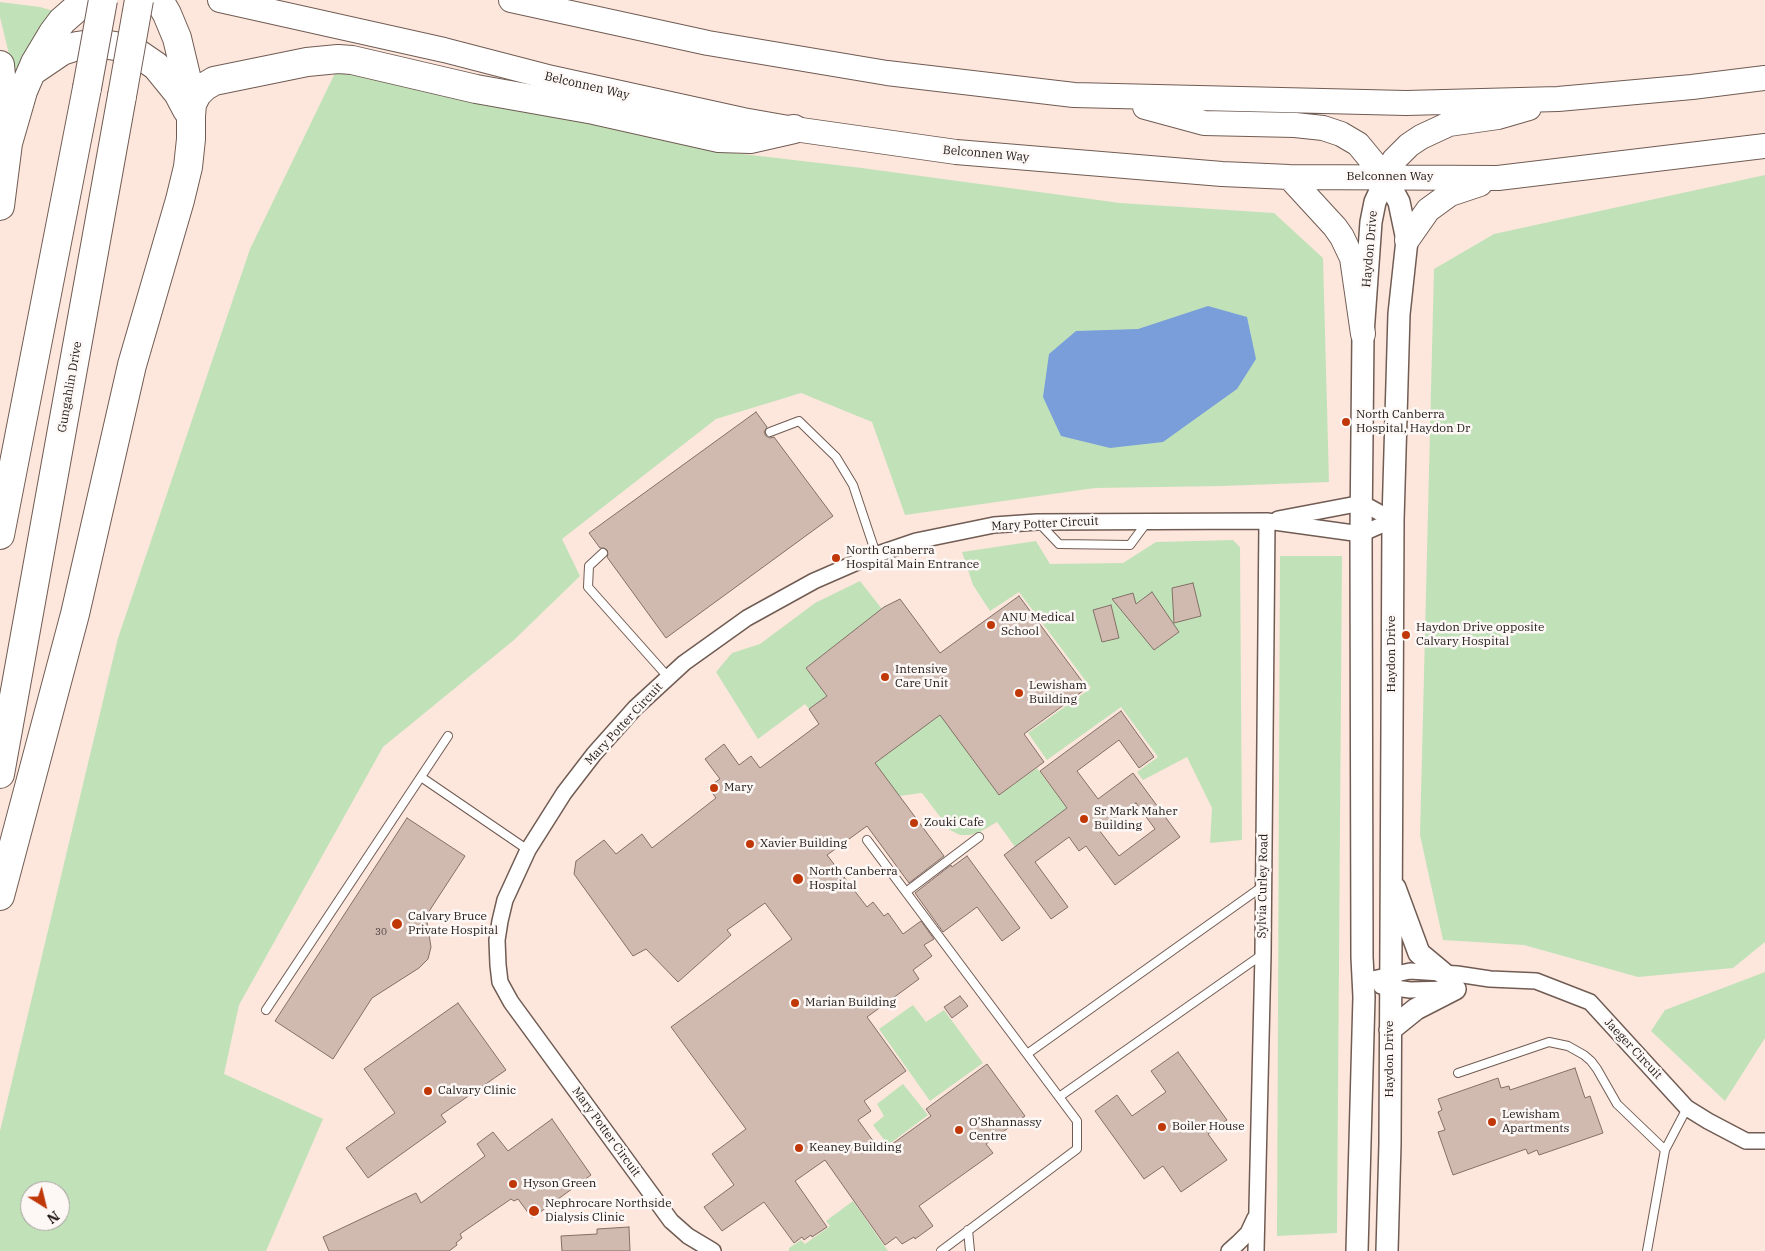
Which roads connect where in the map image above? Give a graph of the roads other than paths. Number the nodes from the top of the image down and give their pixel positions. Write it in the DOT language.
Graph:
graph roads {
  1 [pos="86,0"];
  2 [pos="103,0"];
  3 [pos="139,0"];
  4 [pos="159,0"];
  5 [pos="220,0"];
  6 [pos="511,0"];
  7 [pos="0,65"];
  8 [pos="31,73"];
  9 [pos="1765,78"];
  10 [pos="1110,97"];
  11 [pos="1558,99"];
  12 [pos="191,116"];
  13 [pos="794,129"];
  14 [pos="8,143"];
  15 [pos="1765,146"];
  16 [pos="1289,177"];
  17 [pos="1386,178"];
  18 [pos="1498,178"];
  19 [pos="0,206"];
  20 [pos="1407,240"];
  21 [pos="1363,334"];
  22 [pos="770,432"];
  23 [pos="1362,503"];
  24 [pos="1148,520"];
  25 [pos="1393,520"];
  26 [pos="1267,521"];
  27 [pos="1037,522"];
  28 [pos="1361,534"];
  29 [pos="0,535"];
  30 [pos="603,553"];
  31 [pos="876,554"];
  32 [pos="668,677"];
  33 [pos="448,736"];
  34 [pos="0,774"];
  35 [pos="421,777"];
  36 [pos="979,837"];
  37 [pos="867,840"];
  38 [pos="528,850"];
  39 [pos="1391,879"];
  40 [pos="1264,886"];
  41 [pos="906,892"];
  42 [pos="0,896"];
  43 [pos="1263,954"];
  44 [pos="1363,981"];
  45 [pos="1449,981"];
  46 [pos="1391,982"];
  47 [pos="266,1010"];
  48 [pos="1390,1030"];
  49 [pos="1028,1054"];
  50 [pos="1458,1073"];
  51 [pos="1059,1097"];
  52 [pos="1688,1108"];
  53 [pos="1765,1141"];
  54 [pos="1665,1150"];
  55 [pos="1257,1213"];
  56 [pos="968,1230"];
  57 [pos="710,1251"];
  58 [pos="941,1251"];
  59 [pos="970,1251"];
  60 [pos="1228,1251"];
  61 [pos="1256,1251"];
  62 [pos="1357,1251"];
  63 [pos="1387,1251"];
  64 [pos="1648,1251"];
  1 -- 8 [label="highway"];
  2 -- 29 [label="highway, bridge"];
  3 -- 34 [label="highway, Gungahlin Drive, bridge"];
  4 -- 12 [label="highway"];
  5 -- 13 [label="main road, Belconnen Way"];
  6 -- 10 [label="main road"];
  7 -- 14 [label="highway"];
  8 -- 12 [label="highway"];
  8 -- 14 [label="highway"];
  9 -- 11 [label="main road"];
  10 -- 11 [label="main road"];
  10 -- 17 [label="main road"];
  11 -- 17 [label="main road"];
  12 -- 13 [label="highway"];
  12 -- 42 [label="highway"];
  13 -- 16 [label="main road, Belconnen Way"];
  14 -- 19 [label="highway"];
  15 -- 18 [label="main road, Belconnen Way"];
  16 -- 17 [label="main road, Belconnen Way"];
  16 -- 21 [label="main road"];
  17 -- 18 [label="main road, Belconnen Way"];
  17 -- 20 [label="main road, Haydon Drive"];
  17 -- 21 [label="main road, Haydon Drive"];
  18 -- 20 [label="main road"];
  20 -- 25 [label="main road, Haydon Drive"];
  21 -- 23 [label="main road, Haydon Drive"];
  22 -- 31 [label="lane"];
  23 -- 25 [label="street"];
  23 -- 26 [label="street, Mary Potter Circuit"];
  23 -- 28 [label="main road, Haydon Drive"];
  24 -- 26 [label="street, Mary Potter Circuit"];
  24 -- 27 [label="street, Mary Potter Circuit"];
  24 -- 27 [label="lane"];
  25 -- 28 [label="street"];
  25 -- 39 [label="main road, Haydon Drive"];
  26 -- 28 [label="street, Mary Potter Circuit"];
  26 -- 40 [label="street, Sylvia Curley Road"];
  27 -- 31 [label="street, Mary Potter Circuit"];
  28 -- 44 [label="main road, Haydon Drive"];
  30 -- 32 [label="lane"];
  31 -- 32 [label="street, Mary Potter Circuit"];
  32 -- 38 [label="street, Mary Potter Circuit"];
  33 -- 35 [label="lane"];
  35 -- 38 [label="lane"];
  35 -- 47 [label="lane"];
  36 -- 41 [label="lane"];
  37 -- 41 [label="lane"];
  38 -- 57 [label="street, Mary Potter Circuit"];
  39 -- 45 [label="main road"];
  39 -- 46 [label="main road, Haydon Drive"];
  40 -- 43 [label="street, Sylvia Curley Road"];
  40 -- 49 [label="lane"];
  41 -- 49 [label="lane"];
  43 -- 51 [label="lane"];
  43 -- 55 [label="street, Sylvia Curley Road"];
  44 -- 46 [label="street, Jaeger Circuit"];
  44 -- 62 [label="main road, Haydon Drive"];
  45 -- 46 [label="street, Jaeger Circuit"];
  45 -- 48 [label="main road"];
  45 -- 52 [label="street, Jaeger Circuit"];
  46 -- 48 [label="main road, Haydon Drive"];
  48 -- 63 [label="main road, Haydon Drive"];
  49 -- 51 [label="lane"];
  50 -- 54 [label="lane"];
  51 -- 56 [label="lane"];
  52 -- 53 [label="street, Jaeger Circuit"];
  52 -- 54 [label="lane"];
  54 -- 64 [label="lane"];
  55 -- 60 [label="street"];
  55 -- 61 [label="street, Sylvia Curley Road"];
  56 -- 58 [label="lane"];
  56 -- 59 [label="lane"];
}
